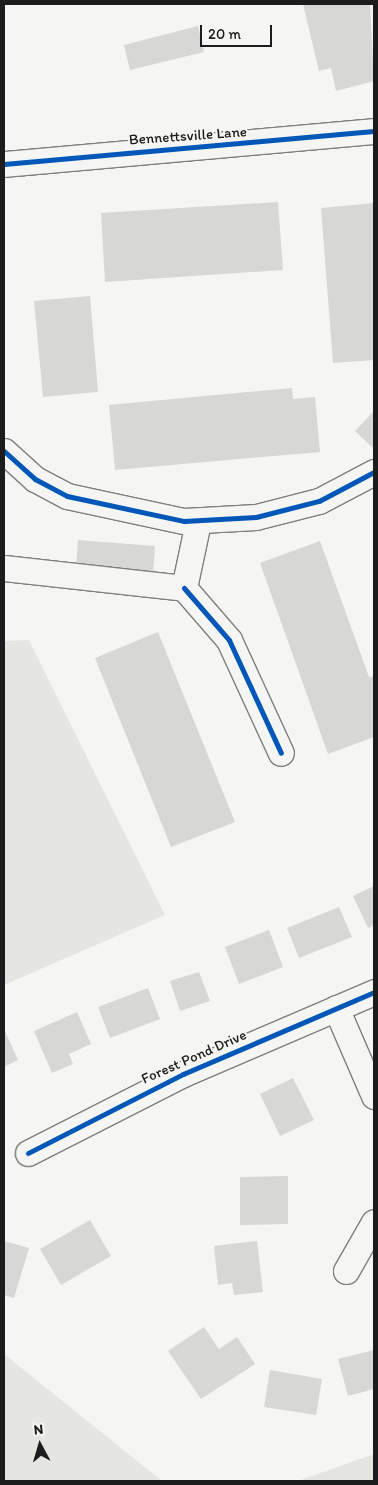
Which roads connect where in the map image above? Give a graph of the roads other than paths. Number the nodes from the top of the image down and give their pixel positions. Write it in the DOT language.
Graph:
graph roads {
  1 [pos="374,131"];
  2 [pos="4,164"];
  3 [pos="4,451"];
  4 [pos="374,472"];
  5 [pos="198,522"];
  6 [pos="4,568"];
  7 [pos="184,588"];
  8 [pos="281,753"];
  9 [pos="374,992"];
  10 [pos="336,1008"];
  11 [pos="374,1096"];
  12 [pos="28,1153"];
  13 [pos="374,1222"];
  14 [pos="346,1271"];
  1 -- 2 [label="street, Bennettsville Lane"];
  3 -- 5 [label="street"];
  4 -- 5 [label="street"];
  5 -- 7 [label="street"];
  6 -- 7 [label="street"];
  7 -- 8 [label="street"];
  9 -- 10 [label="street, Forest Pond Drive"];
  10 -- 11 [label="street"];
  10 -- 12 [label="street, Forest Pond Drive"];
  13 -- 14 [label="street"];
}
